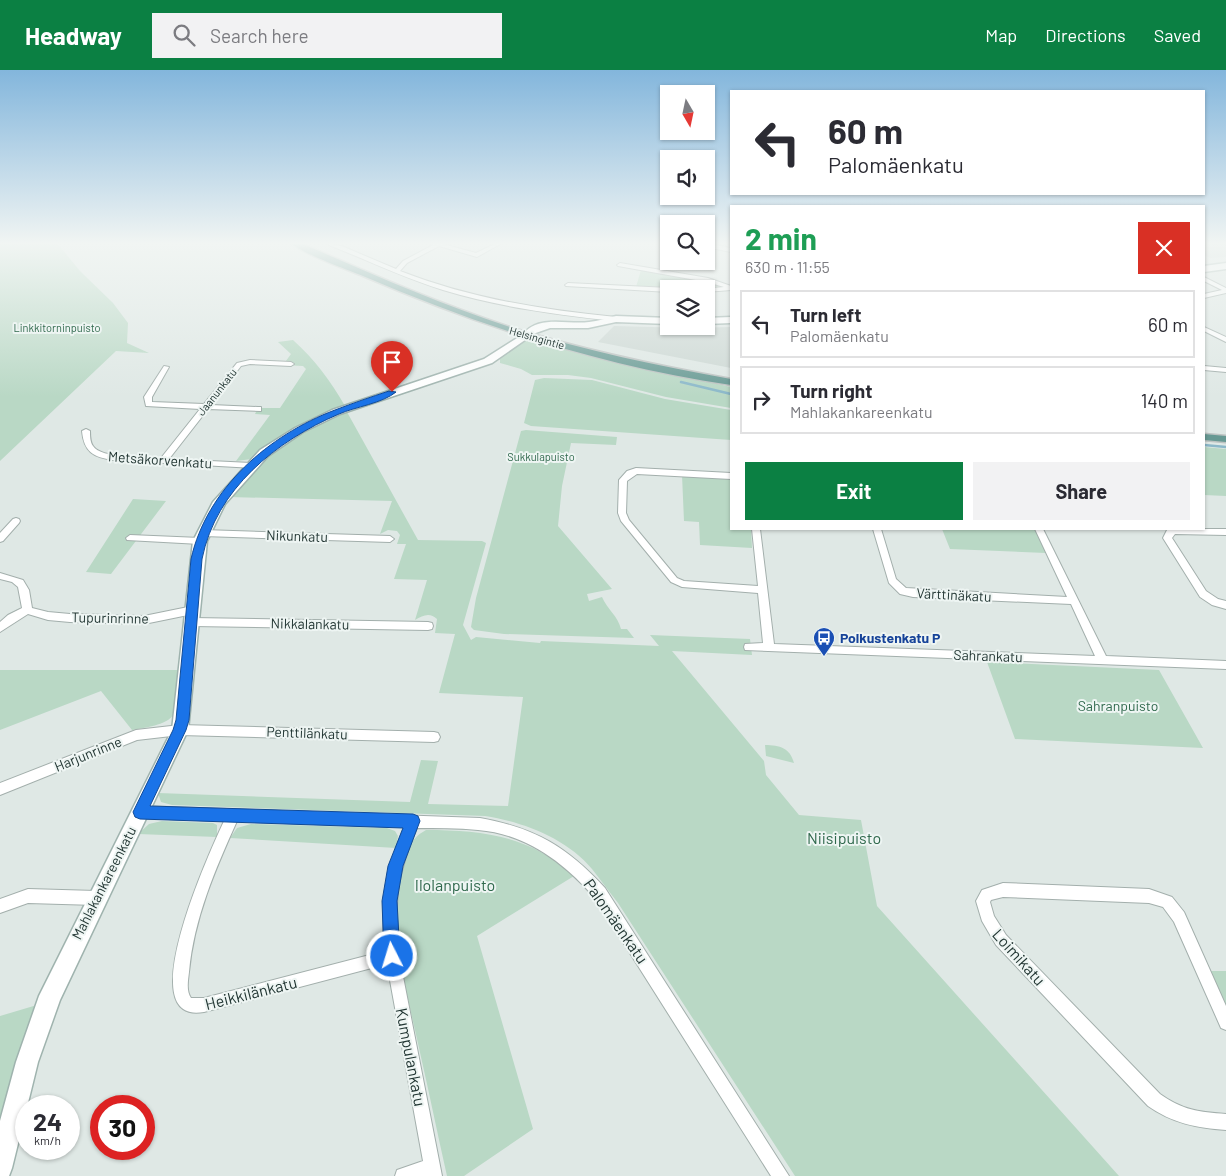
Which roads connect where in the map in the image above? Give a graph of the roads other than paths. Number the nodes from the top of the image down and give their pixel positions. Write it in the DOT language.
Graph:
graph roads {
  1 [pos="413,295"];
  2 [pos="468,295"];
  3 [pos="616,319"];
  4 [pos="660,320"];
  5 [pos="730,320"];
  6 [pos="715,321"];
  7 [pos="1205,330"];
  8 [pos="1226,340"];
  9 [pos="291,364"];
  10 [pos="166,367"];
  11 [pos="1205,368"];
  12 [pos="1226,370"];
  13 [pos="730,382"];
  14 [pos="205,408"];
  15 [pos="258,409"];
  16 [pos="86,432"];
  17 [pos="1205,437"];
  18 [pos="1226,439"];
  19 [pos="163,461"];
  20 [pos="251,466"];
  21 [pos="730,476"];
  22 [pos="16,521"];
  23 [pos="756,530"];
  24 [pos="877,530"];
  25 [pos="1039,530"];
  26 [pos="1226,532"];
  27 [pos="202,537"];
  28 [pos="130,538"];
  29 [pos="0,539"];
  30 [pos="390,539"];
  31 [pos="0,576"];
  32 [pos="762,590"];
  33 [pos="1074,601"];
  34 [pos="1226,605"];
  35 [pos="27,610"];
  36 [pos="192,616"];
  37 [pos="428,626"];
  38 [pos="0,628"];
  39 [pos="749,647"];
  40 [pos="769,648"];
  41 [pos="1103,661"];
  42 [pos="1226,665"];
  43 [pos="180,730"];
  44 [pos="434,737"];
  45 [pos="0,789"];
  46 [pos="140,812"];
  47 [pos="233,816"];
  48 [pos="413,821"];
  49 [pos="96,898"];
  50 [pos="0,906"];
  51 [pos="392,956"];
  52 [pos="1226,1023"];
  53 [pos="1226,1122"];
  54 [pos="0,1168"];
  55 [pos="433,1171"];
  56 [pos="403,1176"];
  57 [pos="782,1176"];
  1 -- 13 [label="main road, Helsingintie"];
  2 -- 3 [label="street"];
  3 -- 4 [label="street, Mahlakankareenkatu"];
  3 -- 20 [label="street, Mahlakankareenkatu"];
  5 -- 6 [label="street"];
  7 -- 8 [label="street"];
  9 -- 14 [label="street, Jaanunkatu"];
  10 -- 14 [label="street"];
  11 -- 12 [label="street"];
  14 -- 15 [label="street"];
  14 -- 19 [label="street, Jaanunkatu"];
  16 -- 19 [label="street, Metsäkorvenkatu"];
  17 -- 18 [label="main road"];
  19 -- 20 [label="street, Metsäkorvenkatu"];
  20 -- 27 [label="street, Mahlakankareenkatu"];
  21 -- 32 [label="street"];
  22 -- 29 [label="street"];
  23 -- 32 [label="street"];
  24 -- 33 [label="street, Värttinäkatu"];
  25 -- 33 [label="street"];
  26 -- 34 [label="street"];
  27 -- 28 [label="street, Nikunkatu"];
  27 -- 30 [label="street, Nikunkatu"];
  27 -- 36 [label="street, Mahlakankareenkatu"];
  31 -- 35 [label="street"];
  32 -- 40 [label="street"];
  33 -- 41 [label="street"];
  35 -- 36 [label="street, Tupurinrinne"];
  35 -- 38 [label="street"];
  36 -- 37 [label="street, Nikkalankatu"];
  36 -- 43 [label="street, Mahlakankareenkatu"];
  39 -- 40 [label="street, Sahrankatu"];
  40 -- 41 [label="street, Sahrankatu"];
  41 -- 42 [label="street, Sahrankatu"];
  43 -- 44 [label="street, Penttilänkatu"];
  43 -- 45 [label="street, Harjunrinne"];
  43 -- 46 [label="street, Mahlakankareenkatu"];
  46 -- 47 [label="street, Palomäenkatu"];
  46 -- 49 [label="street, Mahlakankareenkatu"];
  47 -- 48 [label="street, Palomäenkatu"];
  47 -- 51 [label="street, Heikkilänkatu"];
  48 -- 51 [label="street, Kumpulankatu"];
  48 -- 57 [label="street, Palomäenkatu"];
  49 -- 50 [label="street"];
  49 -- 54 [label="street, Mahlakankareenkatu"];
  51 -- 55 [label="street, Kumpulankatu"];
  52 -- 53 [label="street, Loimikatu"];
  55 -- 56 [label="street"];
}
